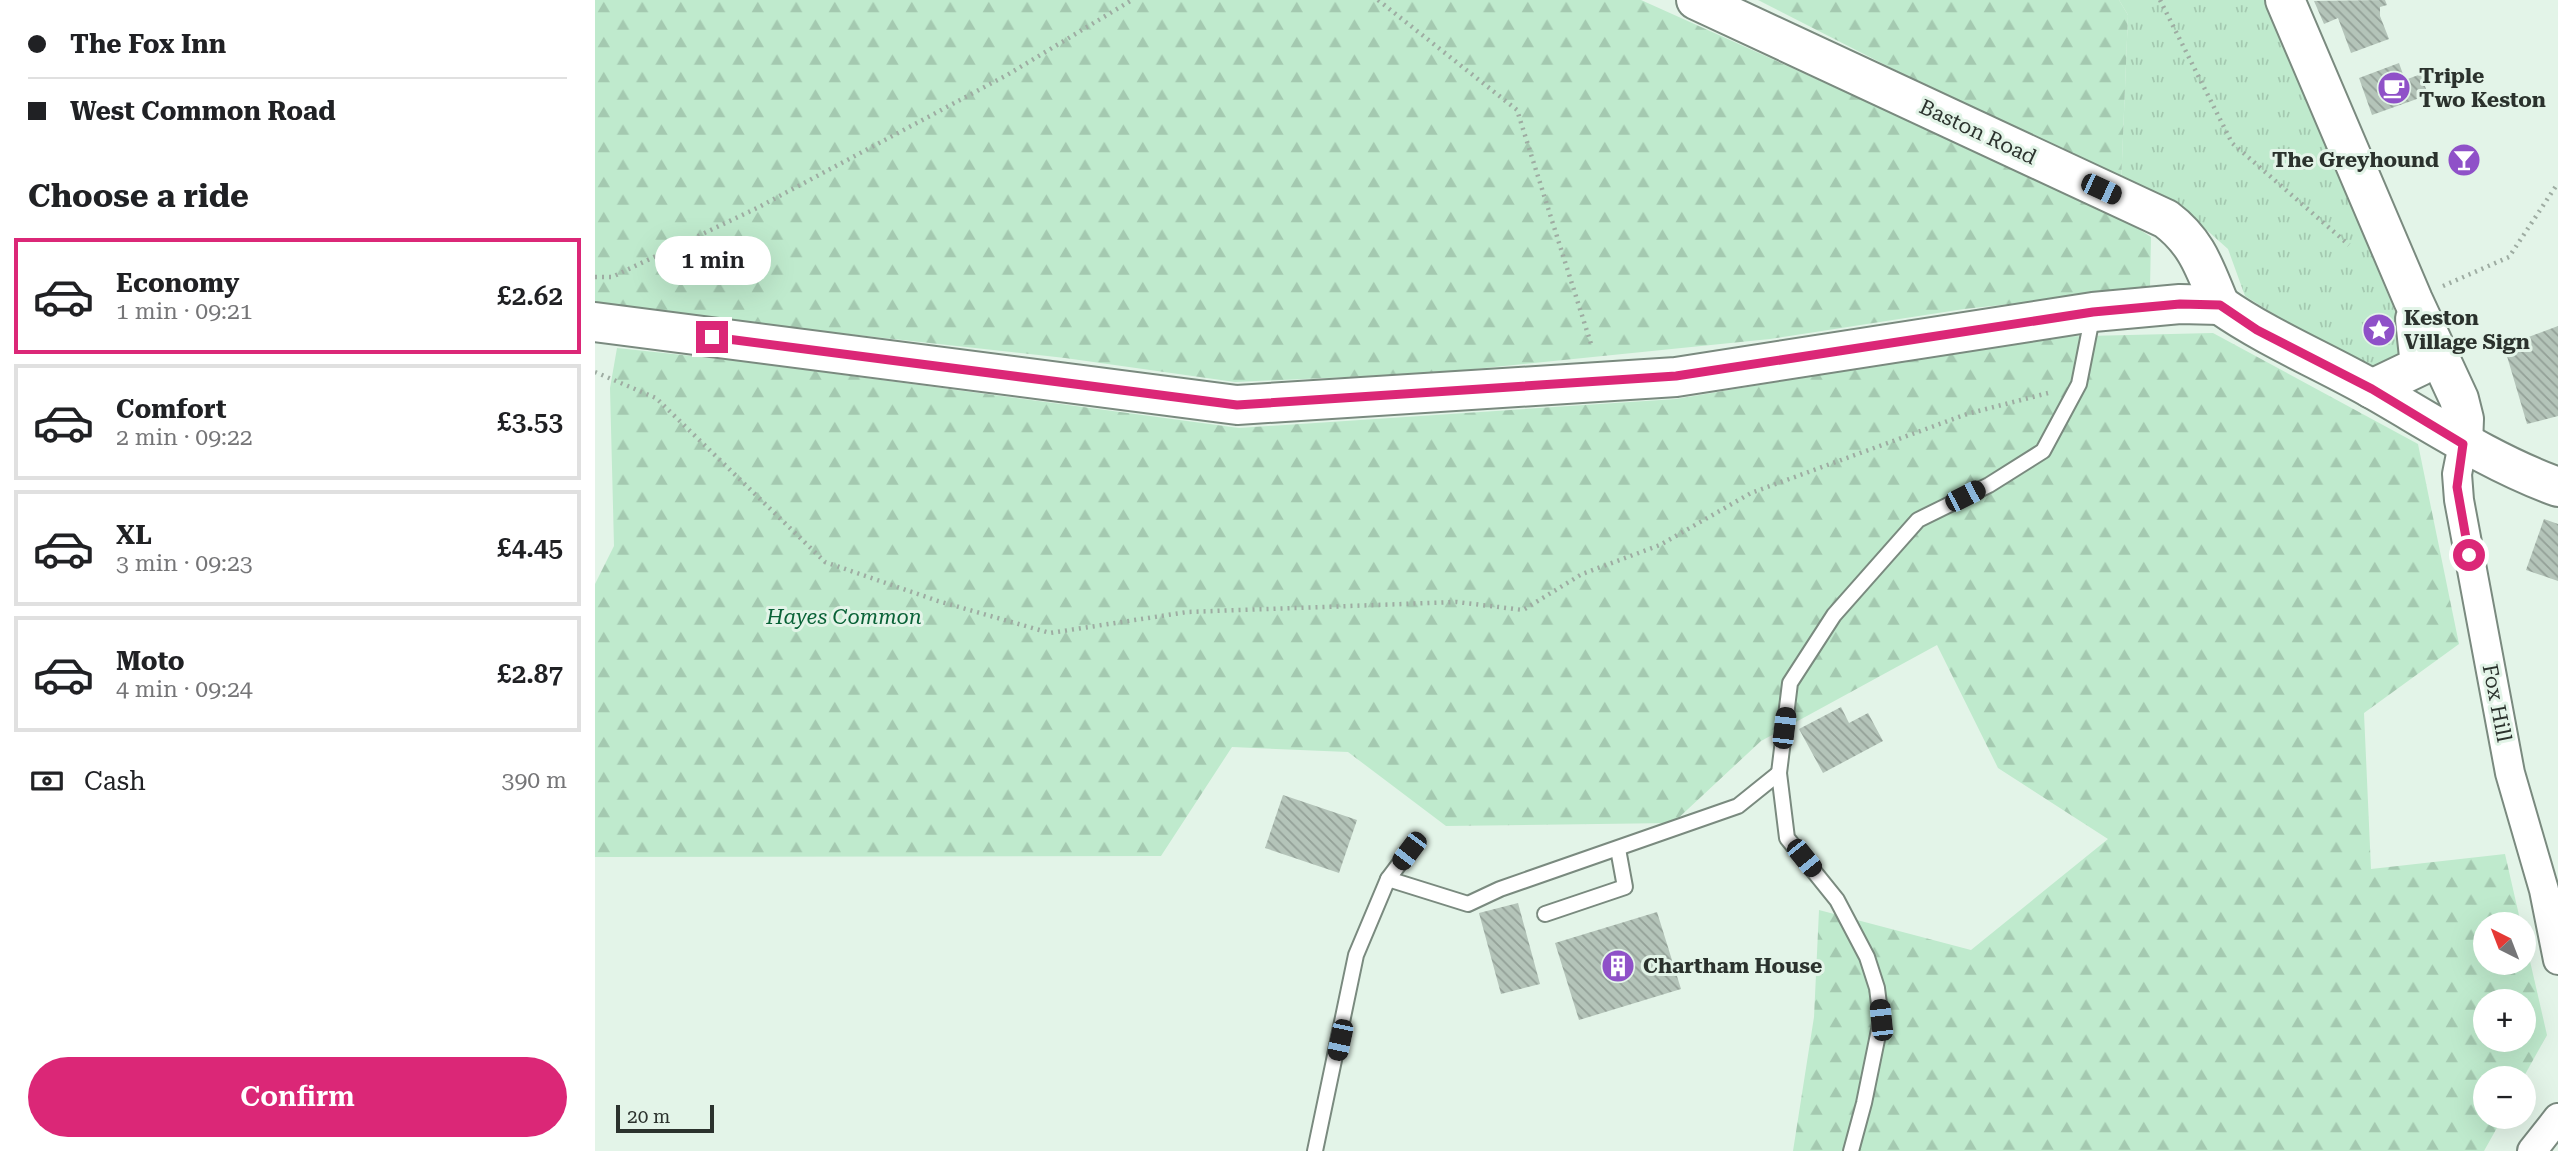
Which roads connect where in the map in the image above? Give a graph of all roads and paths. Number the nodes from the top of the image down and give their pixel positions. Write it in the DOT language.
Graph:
graph roads {
  1 [pos="1132,0"];
  2 [pos="1378,0"];
  3 [pos="1696,0"];
  4 [pos="2160,0"];
  5 [pos="2285,0"];
  6 [pos="2558,183"];
  7 [pos="2353,247"];
  8 [pos="595,277"];
  9 [pos="2413,300"];
  10 [pos="2220,305"];
  11 [pos="2093,312"];
  12 [pos="595,322"];
  13 [pos="595,372"];
  14 [pos="1594,382"];
  15 [pos="2079,384"];
  16 [pos="2372,389"];
  17 [pos="2463,444"];
  18 [pos="2558,487"];
  19 [pos="1779,773"];
  20 [pos="1618,849"];
  21 [pos="1409,851"];
  22 [pos="1388,879"];
  23 [pos="1545,914"];
  24 [pos="2558,960"];
  25 [pos="2558,1118"];
  26 [pos="1315,1151"];
  27 [pos="1851,1151"];
  28 [pos="2532,1151"];
  1 -- 8 [label="path"];
  2 -- 14 [label="path"];
  3 -- 10 [label="street, Baston Road"];
  4 -- 7 [label="path"];
  5 -- 9 [label="street"];
  6 -- 9 [label="path"];
  9 -- 16 [label="street"];
  9 -- 17 [label="street"];
  10 -- 11 [label="street"];
  10 -- 16 [label="street"];
  11 -- 14 [label="street"];
  11 -- 15 [label="lane"];
  12 -- 14 [label="street"];
  13 -- 15 [label="path"];
  15 -- 19 [label="lane"];
  16 -- 17 [label="street"];
  17 -- 18 [label="street"];
  17 -- 24 [label="street, Fox Hill"];
  19 -- 20 [label="lane"];
  19 -- 27 [label="lane"];
  20 -- 22 [label="lane"];
  20 -- 23 [label="lane"];
  21 -- 22 [label="lane"];
  22 -- 26 [label="lane"];
  25 -- 28 [label="street"];
}
